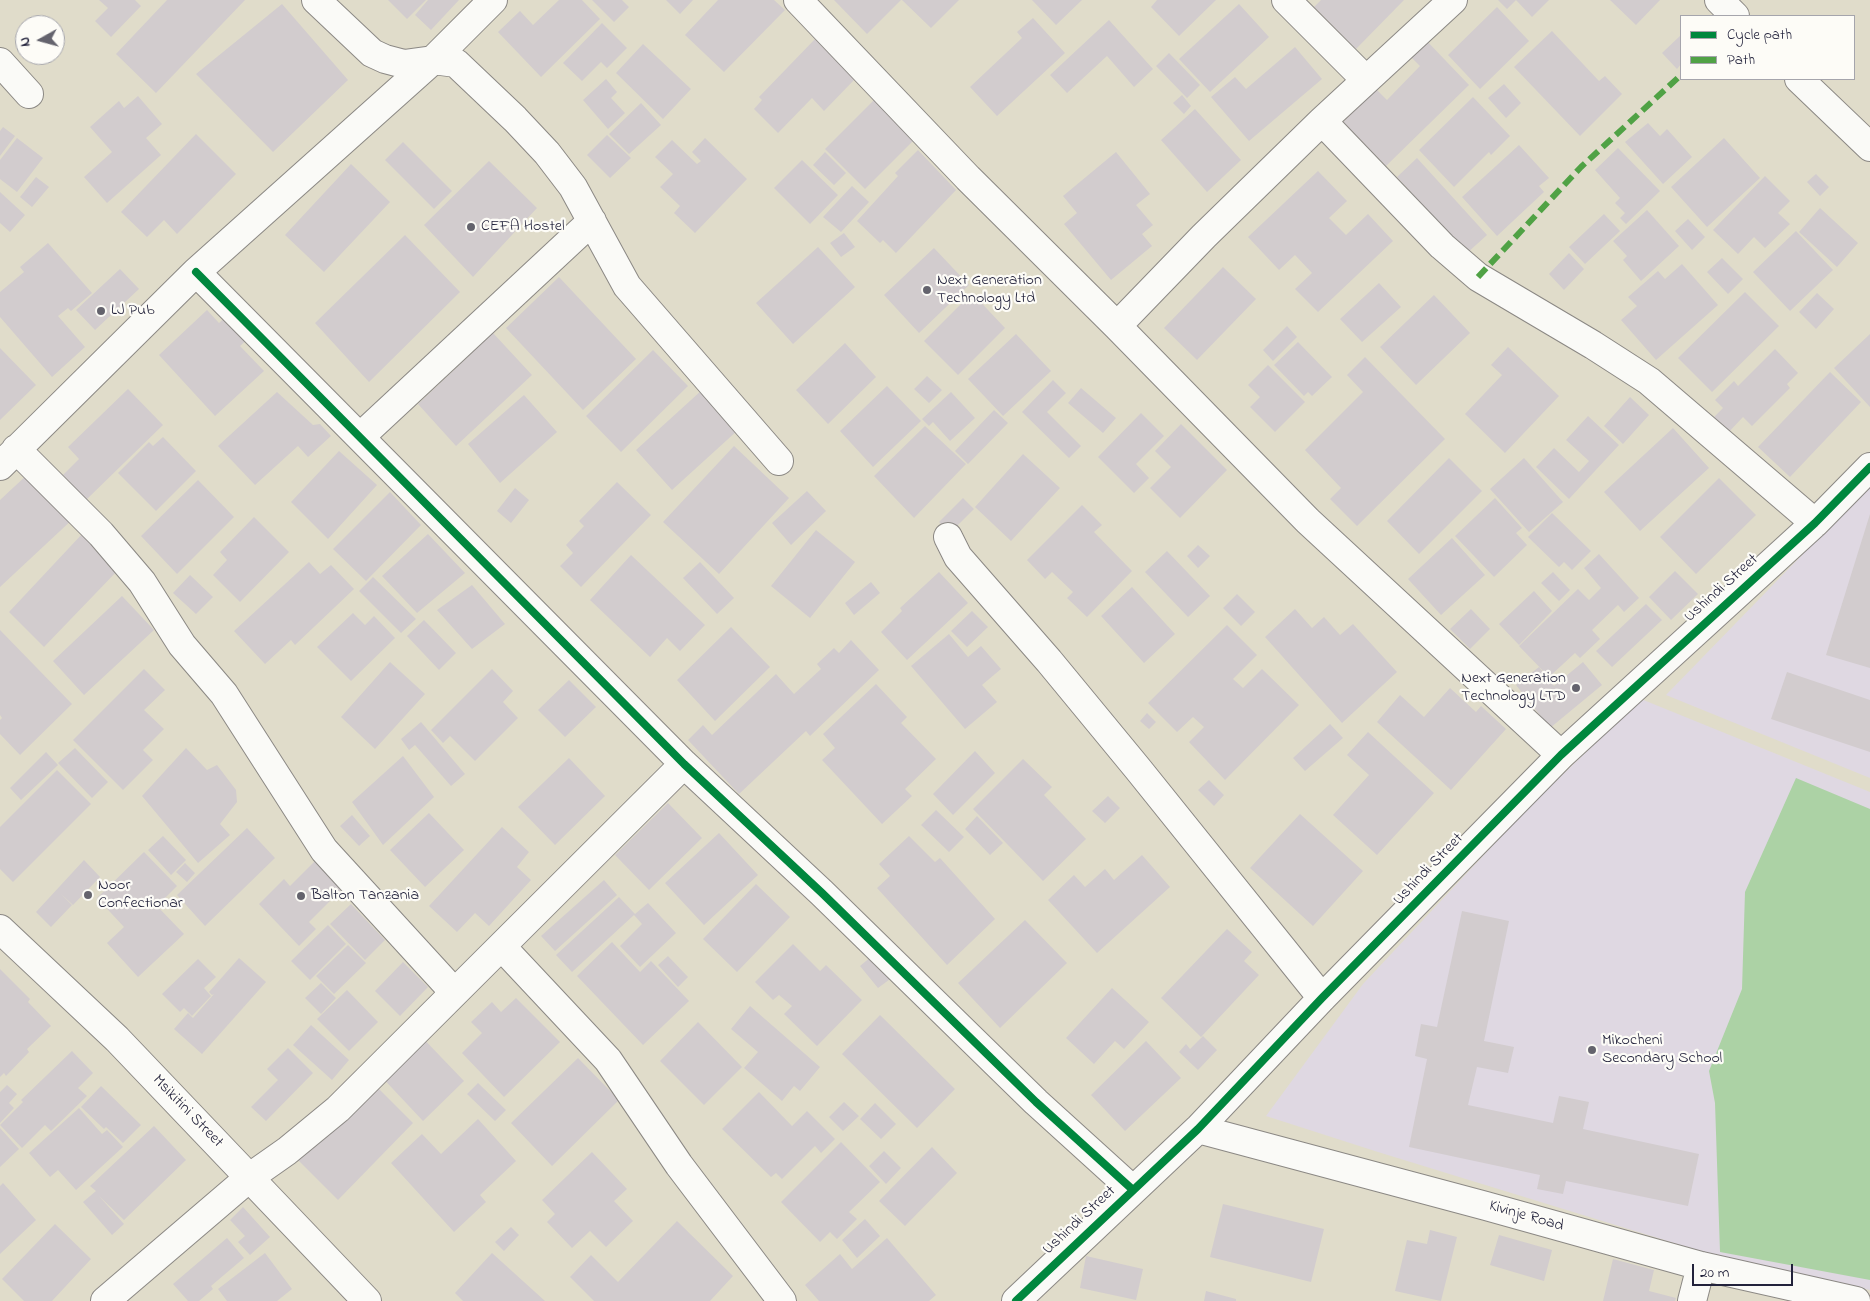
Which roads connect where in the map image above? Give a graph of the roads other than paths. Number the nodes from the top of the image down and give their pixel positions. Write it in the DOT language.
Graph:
graph roads {
  1 [pos="316,0"];
  2 [pos="493,0"];
  3 [pos="798,0"];
  4 [pos="1286,0"];
  5 [pos="1453,0"];
  6 [pos="1719,0"];
  7 [pos="1734,15"];
  8 [pos="433,60"];
  9 [pos="0,62"];
  10 [pos="1366,80"];
  11 [pos="1800,80"];
  12 [pos="29,94"];
  13 [pos="1322,121"];
  14 [pos="1870,147"];
  15 [pos="592,221"];
  16 [pos="196,272"];
  17 [pos="1117,326"];
  18 [pos="360,437"];
  19 [pos="8,458"];
  20 [pos="779,461"];
  21 [pos="1870,467"];
  22 [pos="1815,522"];
  23 [pos="948,537"];
  24 [pos="1561,755"];
  25 [pos="684,764"];
  26 [pos="0,928"];
  27 [pos="502,946"];
  28 [pos="454,992"];
  29 [pos="1322,998"];
  30 [pos="1198,1129"];
  31 [pos="250,1177"];
  32 [pos="1133,1190"];
  33 [pos="1701,1266"];
  34 [pos="105,1301"];
  35 [pos="367,1301"];
  36 [pos="782,1301"];
  37 [pos="1016,1301"];
  38 [pos="1692,1301"];
  39 [pos="1856,1301"];
  1 -- 8 [label="street"];
  2 -- 8 [label="street"];
  3 -- 17 [label="street"];
  4 -- 10 [label="street"];
  5 -- 10 [label="street"];
  6 -- 7 [label="street"];
  8 -- 15 [label="street"];
  8 -- 16 [label="street"];
  9 -- 12 [label="street"];
  10 -- 13 [label="street"];
  11 -- 14 [label="street"];
  13 -- 17 [label="street"];
  13 -- 22 [label="street"];
  15 -- 18 [label="street"];
  15 -- 20 [label="street"];
  16 -- 18 [label="street"];
  16 -- 19 [label="street"];
  17 -- 24 [label="street"];
  18 -- 25 [label="street"];
  19 -- 28 [label="street"];
  21 -- 22 [label="street, Ushindi Street"];
  22 -- 24 [label="street, Ushindi Street"];
  23 -- 29 [label="street"];
  24 -- 29 [label="street, Ushindi Street"];
  25 -- 27 [label="street"];
  25 -- 32 [label="street"];
  26 -- 31 [label="street, Msikitini Street"];
  27 -- 28 [label="street"];
  27 -- 36 [label="street"];
  28 -- 31 [label="street"];
  29 -- 30 [label="street, Ushindi Street"];
  30 -- 32 [label="street, Ushindi Street"];
  30 -- 33 [label="street, Kivinje Road"];
  31 -- 34 [label="street"];
  31 -- 35 [label="street, Msikitini Street"];
  32 -- 37 [label="street, Ushindi Street"];
  33 -- 38 [label="street"];
  33 -- 39 [label="street, Kivinje Road"];
}
